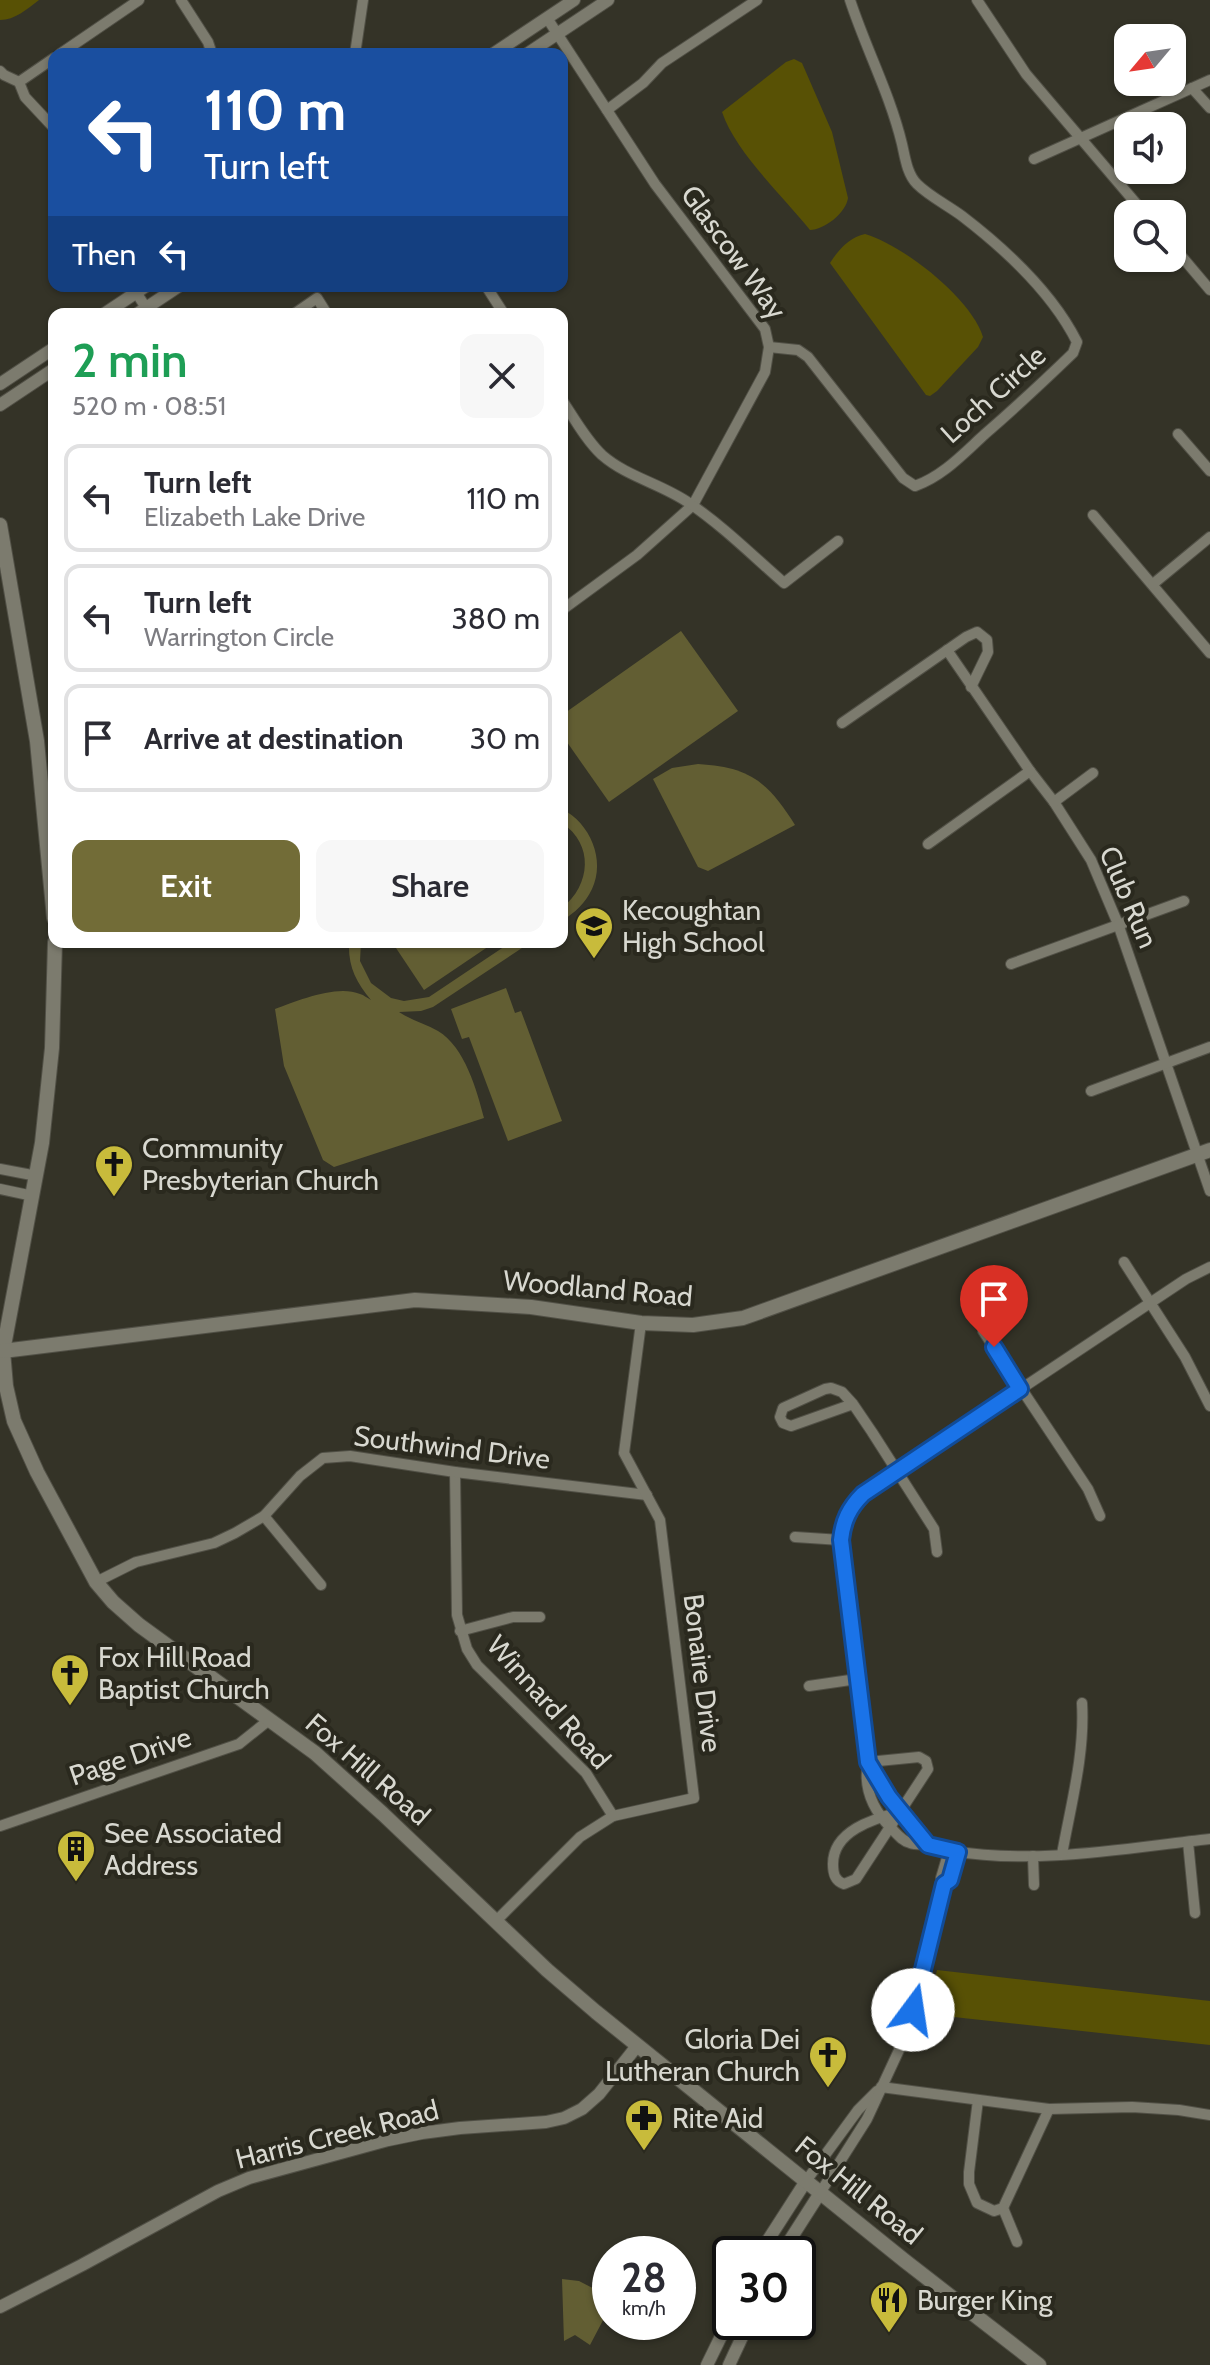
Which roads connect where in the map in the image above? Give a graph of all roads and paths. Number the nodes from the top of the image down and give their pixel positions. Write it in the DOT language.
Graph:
graph roads {
  1 [pos="139,0"];
  2 [pos="181,0"];
  3 [pos="363,0"];
  4 [pos="574,0"];
  5 [pos="608,0"];
  6 [pos="757,0"];
  7 [pos="850,0"];
  8 [pos="977,0"];
  9 [pos="547,18"];
  10 [pos="558,34"];
  11 [pos="69,48"];
  12 [pos="210,48"];
  13 [pos="356,48"];
  14 [pos="502,48"];
  15 [pos="536,48"];
  16 [pos="567,48"];
  17 [pos="568,50"];
  18 [pos="48,62"];
  19 [pos="0,71"];
  20 [pos="1210,80"];
  21 [pos="19,82"];
  22 [pos="1192,88"];
  23 [pos="1210,108"];
  24 [pos="607,110"];
  25 [pos="48,122"];
  26 [pos="1080,139"];
  27 [pos="1034,159"];
  28 [pos="1133,200"];
  29 [pos="1186,262"];
  30 [pos="1210,290"];
  31 [pos="133,292"];
  32 [pos="171,292"];
  33 [pos="112,308"];
  34 [pos="149,308"];
  35 [pos="303,308"];
  36 [pos="323,308"];
  37 [pos="769,347"];
  38 [pos="48,352"];
  39 [pos="48,373"];
  40 [pos="0,384"];
  41 [pos="0,405"];
  42 [pos="568,409"];
  43 [pos="1178,434"];
  44 [pos="1210,471"];
  45 [pos="693,505"];
  46 [pos="1093,515"];
  47 [pos="0,525"];
  48 [pos="1210,537"];
  49 [pos="838,541"];
  50 [pos="1153,584"];
  51 [pos="568,606"];
  52 [pos="947,650"];
  53 [pos="1210,653"];
  54 [pos="971,687"];
  55 [pos="842,723"];
  56 [pos="1030,771"];
  57 [pos="1093,773"];
  58 [pos="1054,802"];
  59 [pos="928,844"];
  60 [pos="48,856"];
  61 [pos="1184,901"];
  62 [pos="1118,924"];
  63 [pos="55,948"];
  64 [pos="1011,964"];
  65 [pos="1210,1047"];
  66 [pos="1167,1064"];
  67 [pos="1091,1091"];
  68 [pos="1204,1152"];
  69 [pos="0,1169"];
  70 [pos="37,1176"];
  71 [pos="0,1189"];
  72 [pos="1210,1191"];
  73 [pos="33,1196"];
  74 [pos="1124,1262"];
  75 [pos="1210,1267"];
  76 [pos="1150,1304"];
  77 [pos="641,1323"];
  78 [pos="983,1331"];
  79 [pos="3,1351"];
  80 [pos="1020,1389"];
  81 [pos="853,1404"];
  82 [pos="1210,1406"];
  83 [pos="897,1471"];
  84 [pos="455,1472"];
  85 [pos="647,1495"];
  86 [pos="264,1516"];
  87 [pos="1100,1516"];
  88 [pos="795,1537"];
  89 [pos="841,1540"];
  90 [pos="937,1552"];
  91 [pos="96,1582"];
  92 [pos="321,1585"];
  93 [pos="540,1617"];
  94 [pos="460,1631"];
  95 [pos="857,1679"];
  96 [pos="809,1686"];
  97 [pos="1082,1703"];
  98 [pos="269,1720"];
  99 [pos="868,1762"];
  100 [pos="899,1812"];
  101 [pos="613,1816"];
  102 [pos="881,1817"];
  103 [pos="0,1826"];
  104 [pos="889,1827"];
  105 [pos="1210,1839"];
  106 [pos="1188,1842"];
  107 [pos="928,1845"];
  108 [pos="954,1852"];
  109 [pos="1062,1854"];
  110 [pos="1033,1856"];
  111 [pos="1034,1885"];
  112 [pos="1195,1913"];
  113 [pos="496,1921"];
  114 [pos="637,2046"];
  115 [pos="881,2087"];
  116 [pos="978,2100"];
  117 [pos="1049,2109"];
  118 [pos="1210,2115"];
  119 [pos="806,2181"];
  120 [pos="820,2193"];
  121 [pos="1003,2208"];
  122 [pos="771,2236"];
  123 [pos="793,2236"];
  124 [pos="1017,2242"];
  125 [pos="0,2307"];
  126 [pos="719,2340"];
  127 [pos="741,2340"];
  128 [pos="707,2365"];
  129 [pos="729,2365"];
  130 [pos="1039,2365"];
  1 -- 11 [label="street"];
  2 -- 12 [label="street"];
  3 -- 13 [label="street"];
  4 -- 9 [label="street"];
  5 -- 10 [label="street"];
  6 -- 24 [label="street"];
  7 -- 37 [label="street, Loch Circle"];
  8 -- 26 [label="street"];
  9 -- 10 [label="street, Glascow Way"];
  9 -- 14 [label="street"];
  10 -- 15 [label="street"];
  10 -- 16 [label="street, Glascow Way"];
  17 -- 24 [label="street, Glascow Way"];
  18 -- 21 [label="street"];
  19 -- 21 [label="street"];
  20 -- 22 [label="street"];
  21 -- 25 [label="street"];
  22 -- 23 [label="street"];
  22 -- 26 [label="street"];
  24 -- 37 [label="street, Glascow Way"];
  26 -- 27 [label="street"];
  26 -- 28 [label="street"];
  29 -- 30 [label="street"];
  31 -- 33 [label="street"];
  32 -- 34 [label="street"];
  35 -- 36 [label="street"];
  37 -- 45 [label="street, Glascow Way"];
  38 -- 40 [label="street"];
  39 -- 41 [label="street"];
  42 -- 45 [label="street"];
  43 -- 44 [label="street"];
  45 -- 49 [label="street"];
  45 -- 51 [label="street, Glascow Way"];
  46 -- 50 [label="street"];
  47 -- 60 [label="main road"];
  48 -- 50 [label="street"];
  50 -- 53 [label="street"];
  52 -- 54 [label="street, Club Run"];
  52 -- 54 [label="street"];
  52 -- 55 [label="street"];
  54 -- 56 [label="street, Club Run"];
  56 -- 58 [label="street, Club Run"];
  56 -- 59 [label="street"];
  57 -- 58 [label="street"];
  58 -- 62 [label="street, Club Run"];
  61 -- 62 [label="street"];
  62 -- 64 [label="street"];
  62 -- 66 [label="street, Club Run"];
  63 -- 70 [label="main road, Fox Hill Road"];
  65 -- 66 [label="street"];
  66 -- 67 [label="street"];
  66 -- 68 [label="street, Club Run"];
  68 -- 72 [label="street, Club Run"];
  68 -- 77 [label="main road, Woodland Road"];
  69 -- 70 [label="street"];
  70 -- 73 [label="main road, Fox Hill Road"];
  71 -- 73 [label="street"];
  73 -- 79 [label="main road, Fox Hill Road"];
  74 -- 76 [label="street"];
  75 -- 76 [label="street"];
  76 -- 80 [label="street"];
  76 -- 82 [label="street"];
  77 -- 79 [label="main road, Woodland Road"];
  77 -- 85 [label="street, Bonaire Drive"];
  78 -- 80 [label="street"];
  79 -- 91 [label="main road, Fox Hill Road"];
  80 -- 83 [label="street"];
  80 -- 87 [label="street"];
  81 -- 81 [label="street"];
  81 -- 83 [label="street"];
  83 -- 89 [label="street"];
  83 -- 90 [label="street"];
  84 -- 85 [label="street, Southwind Drive"];
  84 -- 86 [label="street, Southwind Drive"];
  84 -- 94 [label="street, Winnard Road"];
  85 -- 101 [label="street, Bonaire Drive"];
  86 -- 91 [label="street, Southwind Drive"];
  86 -- 92 [label="street"];
  88 -- 89 [label="street"];
  89 -- 95 [label="street"];
  91 -- 98 [label="main road, Fox Hill Road"];
  93 -- 94 [label="street"];
  94 -- 101 [label="street, Winnard Road"];
  95 -- 96 [label="street"];
  95 -- 99 [label="street"];
  97 -- 109 [label="street"];
  98 -- 103 [label="street, Page Drive"];
  98 -- 113 [label="main road, Fox Hill Road"];
  99 -- 100 [label="street"];
  99 -- 100 [label="street"];
  99 -- 102 [label="street"];
  100 -- 102 [label="street"];
  100 -- 104 [label="street"];
  100 -- 107 [label="street"];
  101 -- 113 [label="street, Bonaire Drive"];
  102 -- 104 [label="street"];
  102 -- 104 [label="street"];
  104 -- 107 [label="street"];
  105 -- 106 [label="street"];
  106 -- 109 [label="street"];
  106 -- 112 [label="street"];
  107 -- 108 [label="street"];
  108 -- 110 [label="street"];
  108 -- 115 [label="street"];
  109 -- 110 [label="street"];
  110 -- 111 [label="street"];
  113 -- 114 [label="main road, Fox Hill Road"];
  114 -- 119 [label="main road, Fox Hill Road"];
  114 -- 125 [label="street, Harris Creek Road"];
  115 -- 116 [label="street"];
  115 -- 119 [label="street"];
  115 -- 120 [label="street"];
  116 -- 117 [label="street"];
  116 -- 121 [label="street"];
  117 -- 118 [label="street"];
  117 -- 121 [label="street"];
  119 -- 120 [label="main road, Fox Hill Road"];
  119 -- 122 [label="street"];
  120 -- 123 [label="street"];
  120 -- 130 [label="main road, Fox Hill Road"];
  121 -- 124 [label="street"];
  126 -- 128 [label="street"];
  127 -- 129 [label="street"];
}
